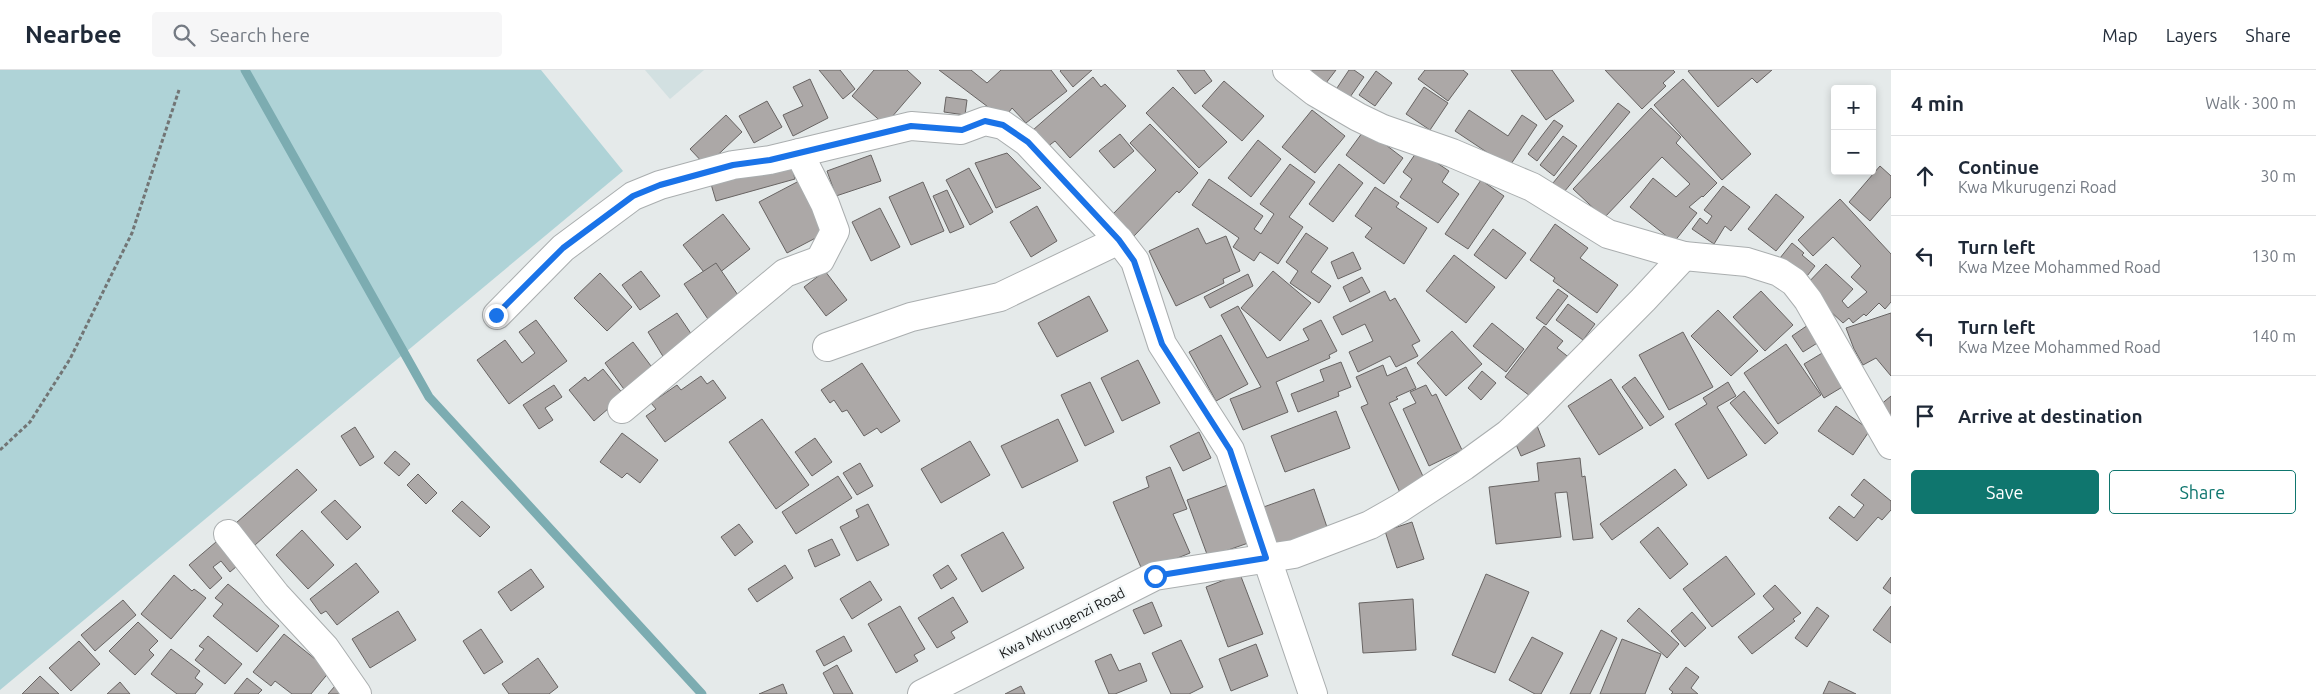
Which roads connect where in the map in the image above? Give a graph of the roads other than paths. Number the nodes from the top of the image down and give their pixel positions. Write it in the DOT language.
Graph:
graph roads {
  1 [pos="1287,70"];
  2 [pos="799,153"];
  3 [pos="1119,240"];
  4 [pos="1684,256"];
  5 [pos="496,315"];
  6 [pos="827,347"];
  7 [pos="622,409"];
  8 [pos="1891,446"];
  9 [pos="228,534"];
  10 [pos="1266,558"];
  11 [pos="357,694"];
  12 [pos="922,694"];
  13 [pos="1313,694"];
  1 -- 4 [label="street"];
  2 -- 3 [label="street"];
  2 -- 5 [label="street"];
  2 -- 7 [label="street"];
  3 -- 6 [label="street"];
  3 -- 10 [label="street"];
  4 -- 8 [label="street"];
  4 -- 10 [label="street, Kwa Mkurugenzi Road"];
  9 -- 11 [label="street"];
  10 -- 12 [label="street, Kwa Mkurugenzi Road"];
  10 -- 13 [label="street"];
}
